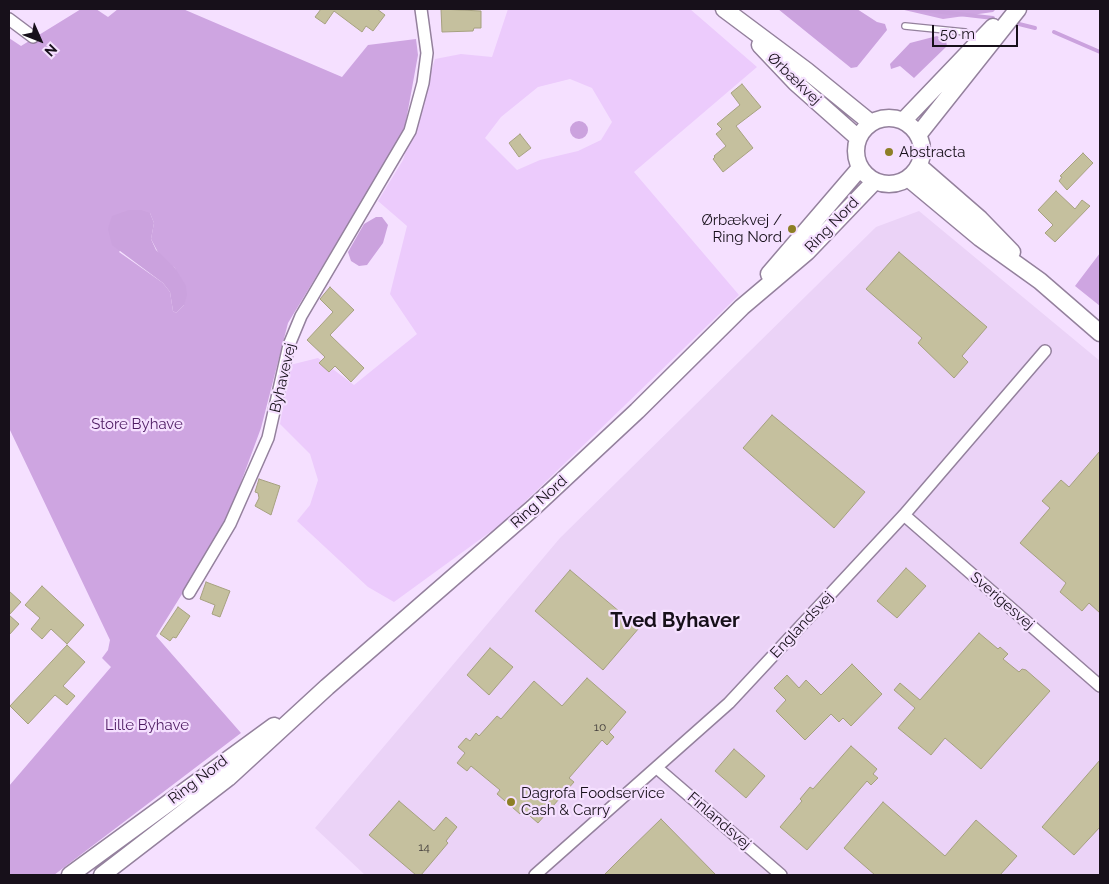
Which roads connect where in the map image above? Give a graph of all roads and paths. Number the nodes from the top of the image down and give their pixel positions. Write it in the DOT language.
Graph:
graph roads {
  1 [pos="421,9"];
  2 [pos="1011,9"];
  3 [pos="1018,9"];
  4 [pos="728,13"];
  5 [pos="9,19"];
  6 [pos="905,26"];
  7 [pos="33,38"];
  8 [pos="977,43"];
  9 [pos="903,121"];
  10 [pos="871,123"];
  11 [pos="918,135"];
  12 [pos="858,138"];
  13 [pos="919,166"];
  14 [pos="860,168"];
  15 [pos="908,178"];
  16 [pos="875,181"];
  17 [pos="1040,281"];
  18 [pos="742,307"];
  19 [pos="1100,333"];
  20 [pos="1045,351"];
  21 [pos="904,515"];
  22 [pos="189,594"];
  23 [pos="1100,686"];
  24 [pos="327,687"];
  25 [pos="657,768"];
  26 [pos="99,854"];
  27 [pos="109,873"];
  28 [pos="70,875"];
  29 [pos="535,875"];
  30 [pos="781,875"];
  1 -- 22 [label="street, Byhavevej"];
  2 -- 8 [label="main road"];
  3 -- 11 [label="main road"];
  4 -- 10 [label="main road, Ørbækvej"];
  4 -- 12 [label="main road, Ørbækvej"];
  5 -- 7 [label="street"];
  6 -- 8 [label="lane"];
  8 -- 9 [label="main road"];
  9 -- 10 [label="main road"];
  9 -- 11 [label="main road"];
  10 -- 12 [label="main road"];
  11 -- 13 [label="main road"];
  12 -- 14 [label="main road"];
  13 -- 15 [label="main road"];
  13 -- 17 [label="main road"];
  14 -- 16 [label="main road"];
  14 -- 18 [label="main road, Ring Nord"];
  15 -- 16 [label="main road"];
  15 -- 17 [label="main road"];
  16 -- 18 [label="main road, Ring Nord"];
  17 -- 19 [label="main road"];
  18 -- 24 [label="main road, Ring Nord"];
  20 -- 21 [label="street, Englandsvej"];
  21 -- 23 [label="street, Sverigesvej"];
  21 -- 25 [label="street, Englandsvej"];
  24 -- 26 [label="main road, Ring Nord"];
  24 -- 27 [label="main road, Ring Nord"];
  25 -- 29 [label="street, Englandsvej"];
  25 -- 30 [label="street, Finlandsvej"];
  26 -- 27 [label="main road"];
  26 -- 28 [label="main road, Ring Nord"];
}
